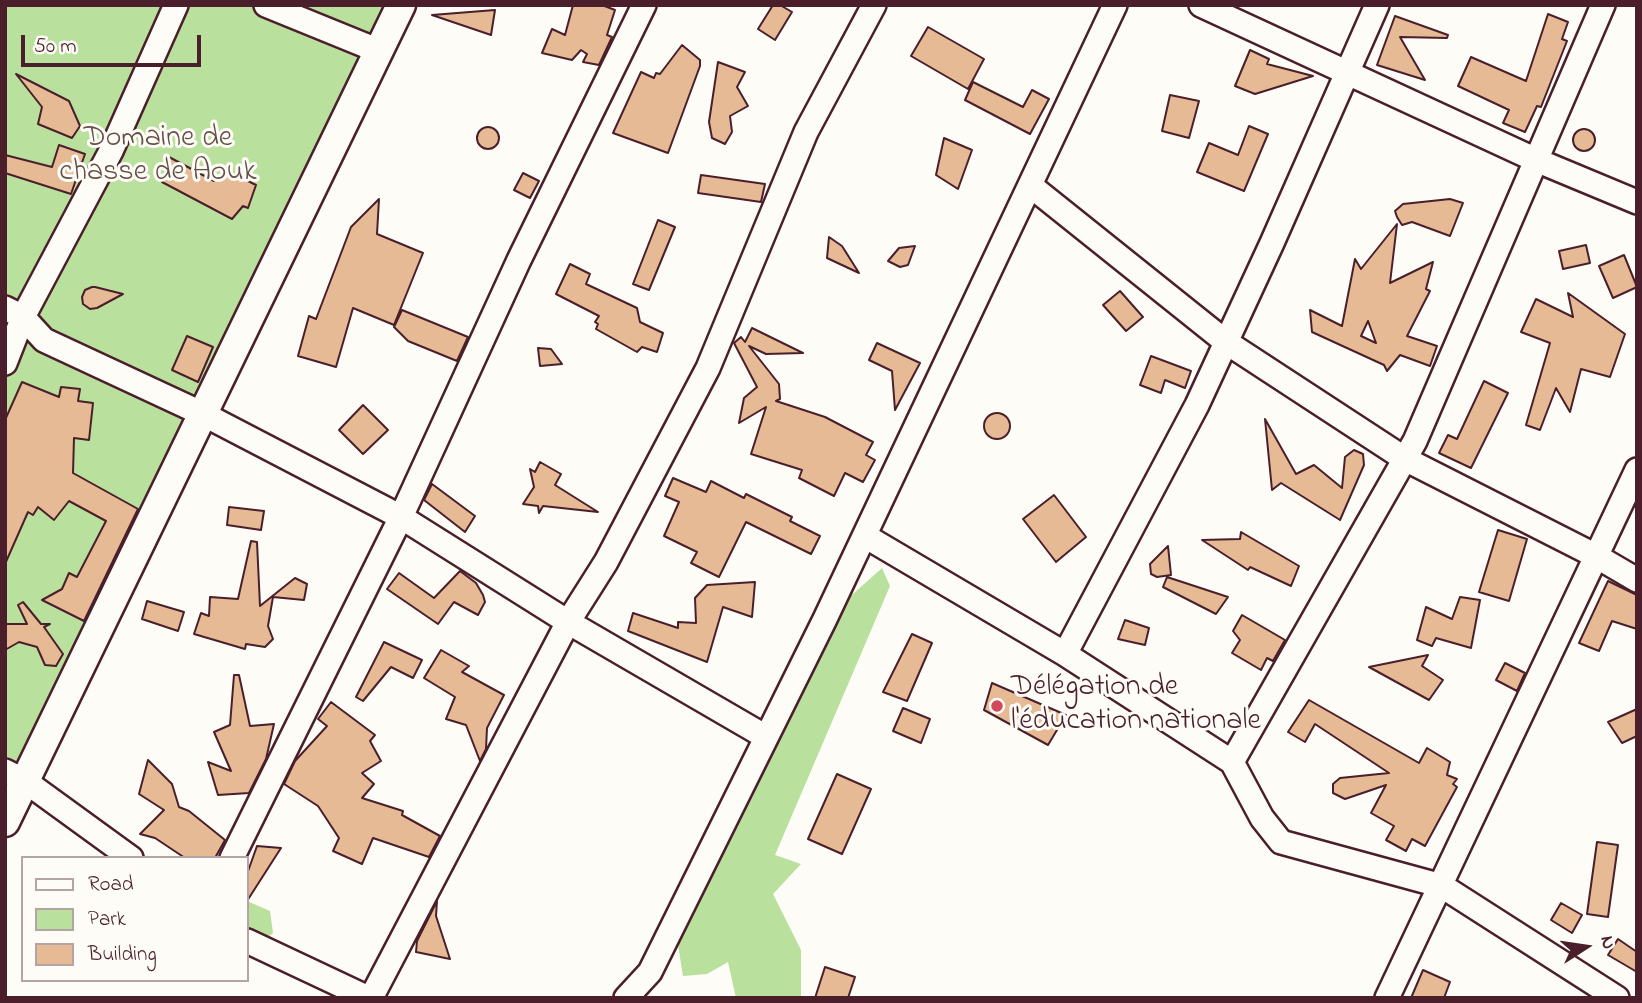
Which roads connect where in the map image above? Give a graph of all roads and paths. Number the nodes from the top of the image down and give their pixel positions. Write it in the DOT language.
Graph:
graph roads {
  1 [pos="176,5"];
  2 [pos="267,5"];
  3 [pos="401,5"];
  4 [pos="645,5"];
  5 [pos="874,5"];
  6 [pos="1115,5"];
  7 [pos="1201,5"];
  8 [pos="1377,5"];
  9 [pos="1603,5"];
  10 [pos="379,51"];
  11 [pos="1347,73"];
  12 [pos="1536,160"];
  13 [pos="1031,186"];
  14 [pos="1637,202"];
  15 [pos="14,312"];
  16 [pos="1226,342"];
  17 [pos="5,363"];
  18 [pos="203,414"];
  19 [pos="1405,459"];
  20 [pos="1637,470"];
  21 [pos="401,517"];
  22 [pos="865,536"];
  23 [pos="1596,556"];
  24 [pos="1637,580"];
  25 [pos="568,622"];
  26 [pos="1065,654"];
  27 [pos="766,737"];
  28 [pos="1232,762"];
  29 [pos="15,776"];
  30 [pos="5,822"];
  31 [pos="128,856"];
  32 [pos="233,856"];
  33 [pos="1442,886"];
  34 [pos="248,941"];
  35 [pos="370,998"];
  36 [pos="626,998"];
  37 [pos="1387,998"];
  38 [pos="1617,998"];
  1 -- 15 [label="street"];
  2 -- 10 [label="street"];
  3 -- 10 [label="street"];
  4 -- 21 [label="street"];
  5 -- 25 [label="street"];
  6 -- 13 [label="street"];
  7 -- 11 [label="street"];
  8 -- 11 [label="street"];
  9 -- 12 [label="street"];
  10 -- 18 [label="street"];
  11 -- 12 [label="street"];
  11 -- 16 [label="street"];
  12 -- 14 [label="street"];
  12 -- 19 [label="street"];
  13 -- 16 [label="street"];
  13 -- 22 [label="street"];
  15 -- 17 [label="street"];
  15 -- 18 [label="street"];
  16 -- 19 [label="street"];
  16 -- 26 [label="street"];
  18 -- 21 [label="street"];
  18 -- 29 [label="street"];
  19 -- 23 [label="street"];
  19 -- 28 [label="street"];
  20 -- 23 [label="street"];
  21 -- 25 [label="street"];
  21 -- 32 [label="street"];
  22 -- 26 [label="street"];
  22 -- 27 [label="street"];
  23 -- 24 [label="street"];
  23 -- 33 [label="street"];
  25 -- 27 [label="street"];
  25 -- 35 [label="street"];
  26 -- 28 [label="street"];
  27 -- 36 [label="street"];
  28 -- 33 [label="street"];
  29 -- 30 [label="street"];
  29 -- 31 [label="street"];
  33 -- 37 [label="street"];
  33 -- 38 [label="street"];
  34 -- 35 [label="street"];
}
